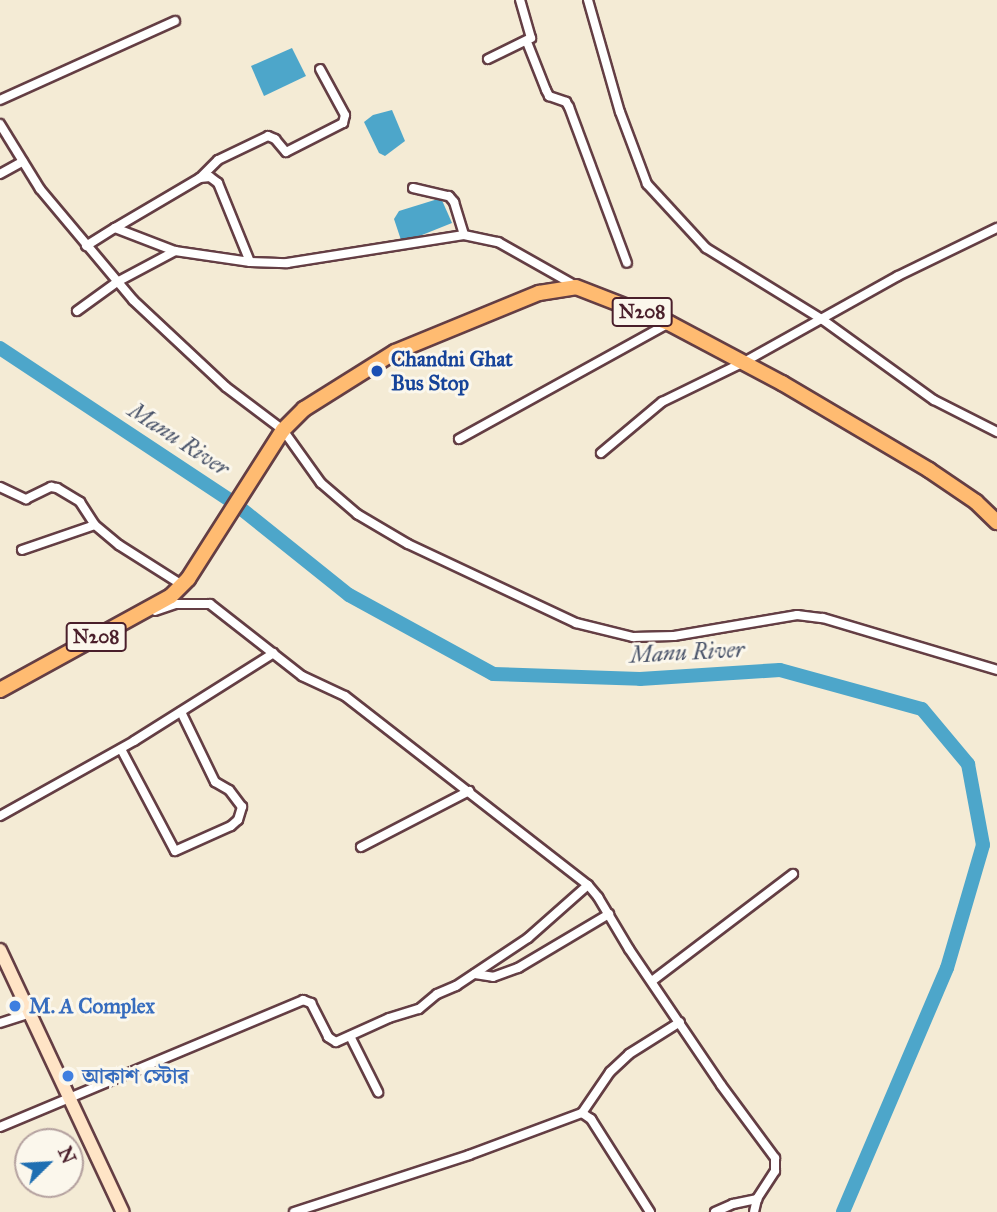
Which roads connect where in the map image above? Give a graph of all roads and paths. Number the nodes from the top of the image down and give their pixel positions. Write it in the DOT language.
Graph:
graph roads {
  1 [pos="520,0"];
  2 [pos="589,0"];
  3 [pos="175,21"];
  4 [pos="527,42"];
  5 [pos="488,59"];
  6 [pos="320,69"];
  7 [pos="0,100"];
  8 [pos="0,124"];
  9 [pos="23,161"];
  10 [pos="0,174"];
  11 [pos="200,178"];
  12 [pos="413,187"];
  13 [pos="115,228"];
  14 [pos="997,228"];
  15 [pos="464,235"];
  16 [pos="86,246"];
  17 [pos="175,251"];
  18 [pos="250,262"];
  19 [pos="627,263"];
  20 [pos="117,282"];
  21 [pos="576,287"];
  22 [pos="77,312"];
  23 [pos="823,320"];
  24 [pos="669,323"];
  25 [pos="744,362"];
  26 [pos="997,432"];
  27 [pos="279,436"];
  28 [pos="459,439"];
  29 [pos="601,453"];
  30 [pos="0,487"];
  31 [pos="997,522"];
  32 [pos="95,525"];
  33 [pos="22,550"];
  34 [pos="185,582"];
  35 [pos="122,623"];
  36 [pos="274,653"];
  37 [pos="997,670"];
  38 [pos="0,690"];
  39 [pos="181,712"];
  40 [pos="121,748"];
  41 [pos="469,791"];
  42 [pos="0,816"];
  43 [pos="361,847"];
  44 [pos="793,874"];
  45 [pos="588,886"];
  46 [pos="609,914"];
  47 [pos="0,950"];
  48 [pos="474,974"];
  49 [pos="652,981"];
  50 [pos="30,1013"];
  51 [pos="680,1022"];
  52 [pos="0,1023"];
  53 [pos="350,1036"];
  54 [pos="378,1092"];
  55 [pos="71,1098"];
  56 [pos="582,1113"];
  57 [pos="0,1127"];
  58 [pos="757,1199"];
  59 [pos="123,1212"];
  60 [pos="294,1212"];
  61 [pos="650,1212"];
  62 [pos="715,1212"];
  63 [pos="754,1212"];
  1 -- 4 [label="street"];
  2 -- 23 [label="street"];
  3 -- 7 [label="street"];
  4 -- 5 [label="street"];
  4 -- 19 [label="street"];
  6 -- 11 [label="street"];
  8 -- 9 [label="street"];
  9 -- 10 [label="street"];
  9 -- 16 [label="street"];
  11 -- 13 [label="street"];
  11 -- 18 [label="street"];
  12 -- 15 [label="street"];
  13 -- 16 [label="street"];
  13 -- 17 [label="street"];
  14 -- 23 [label="street"];
  15 -- 18 [label="street"];
  15 -- 21 [label="street"];
  16 -- 20 [label="street"];
  17 -- 18 [label="street"];
  17 -- 20 [label="street"];
  20 -- 22 [label="street"];
  20 -- 27 [label="street"];
  21 -- 24 [label="highway, N208"];
  21 -- 27 [label="highway, N208"];
  23 -- 25 [label="street"];
  23 -- 26 [label="street"];
  24 -- 25 [label="highway, N208"];
  24 -- 28 [label="street"];
  25 -- 29 [label="street"];
  25 -- 31 [label="highway, N208"];
  27 -- 34 [label="highway, N208"];
  27 -- 37 [label="street"];
  30 -- 32 [label="street"];
  32 -- 33 [label="street"];
  32 -- 34 [label="street"];
  34 -- 35 [label="highway, N208"];
  35 -- 36 [label="street"];
  35 -- 38 [label="highway, N208"];
  36 -- 39 [label="street"];
  36 -- 41 [label="street"];
  39 -- 40 [label="street"];
  39 -- 40 [label="street"];
  40 -- 42 [label="street"];
  41 -- 43 [label="street"];
  41 -- 45 [label="street"];
  44 -- 49 [label="street"];
  45 -- 46 [label="street"];
  45 -- 48 [label="street"];
  46 -- 48 [label="street"];
  46 -- 49 [label="street"];
  47 -- 50 [label="main road"];
  48 -- 53 [label="street"];
  49 -- 51 [label="street"];
  50 -- 52 [label="street"];
  50 -- 55 [label="main road"];
  51 -- 56 [label="street"];
  51 -- 58 [label="street"];
  53 -- 54 [label="street"];
  53 -- 55 [label="street"];
  55 -- 57 [label="street"];
  55 -- 59 [label="main road"];
  56 -- 60 [label="street"];
  56 -- 61 [label="street"];
  58 -- 62 [label="street"];
  58 -- 63 [label="street"];
}
